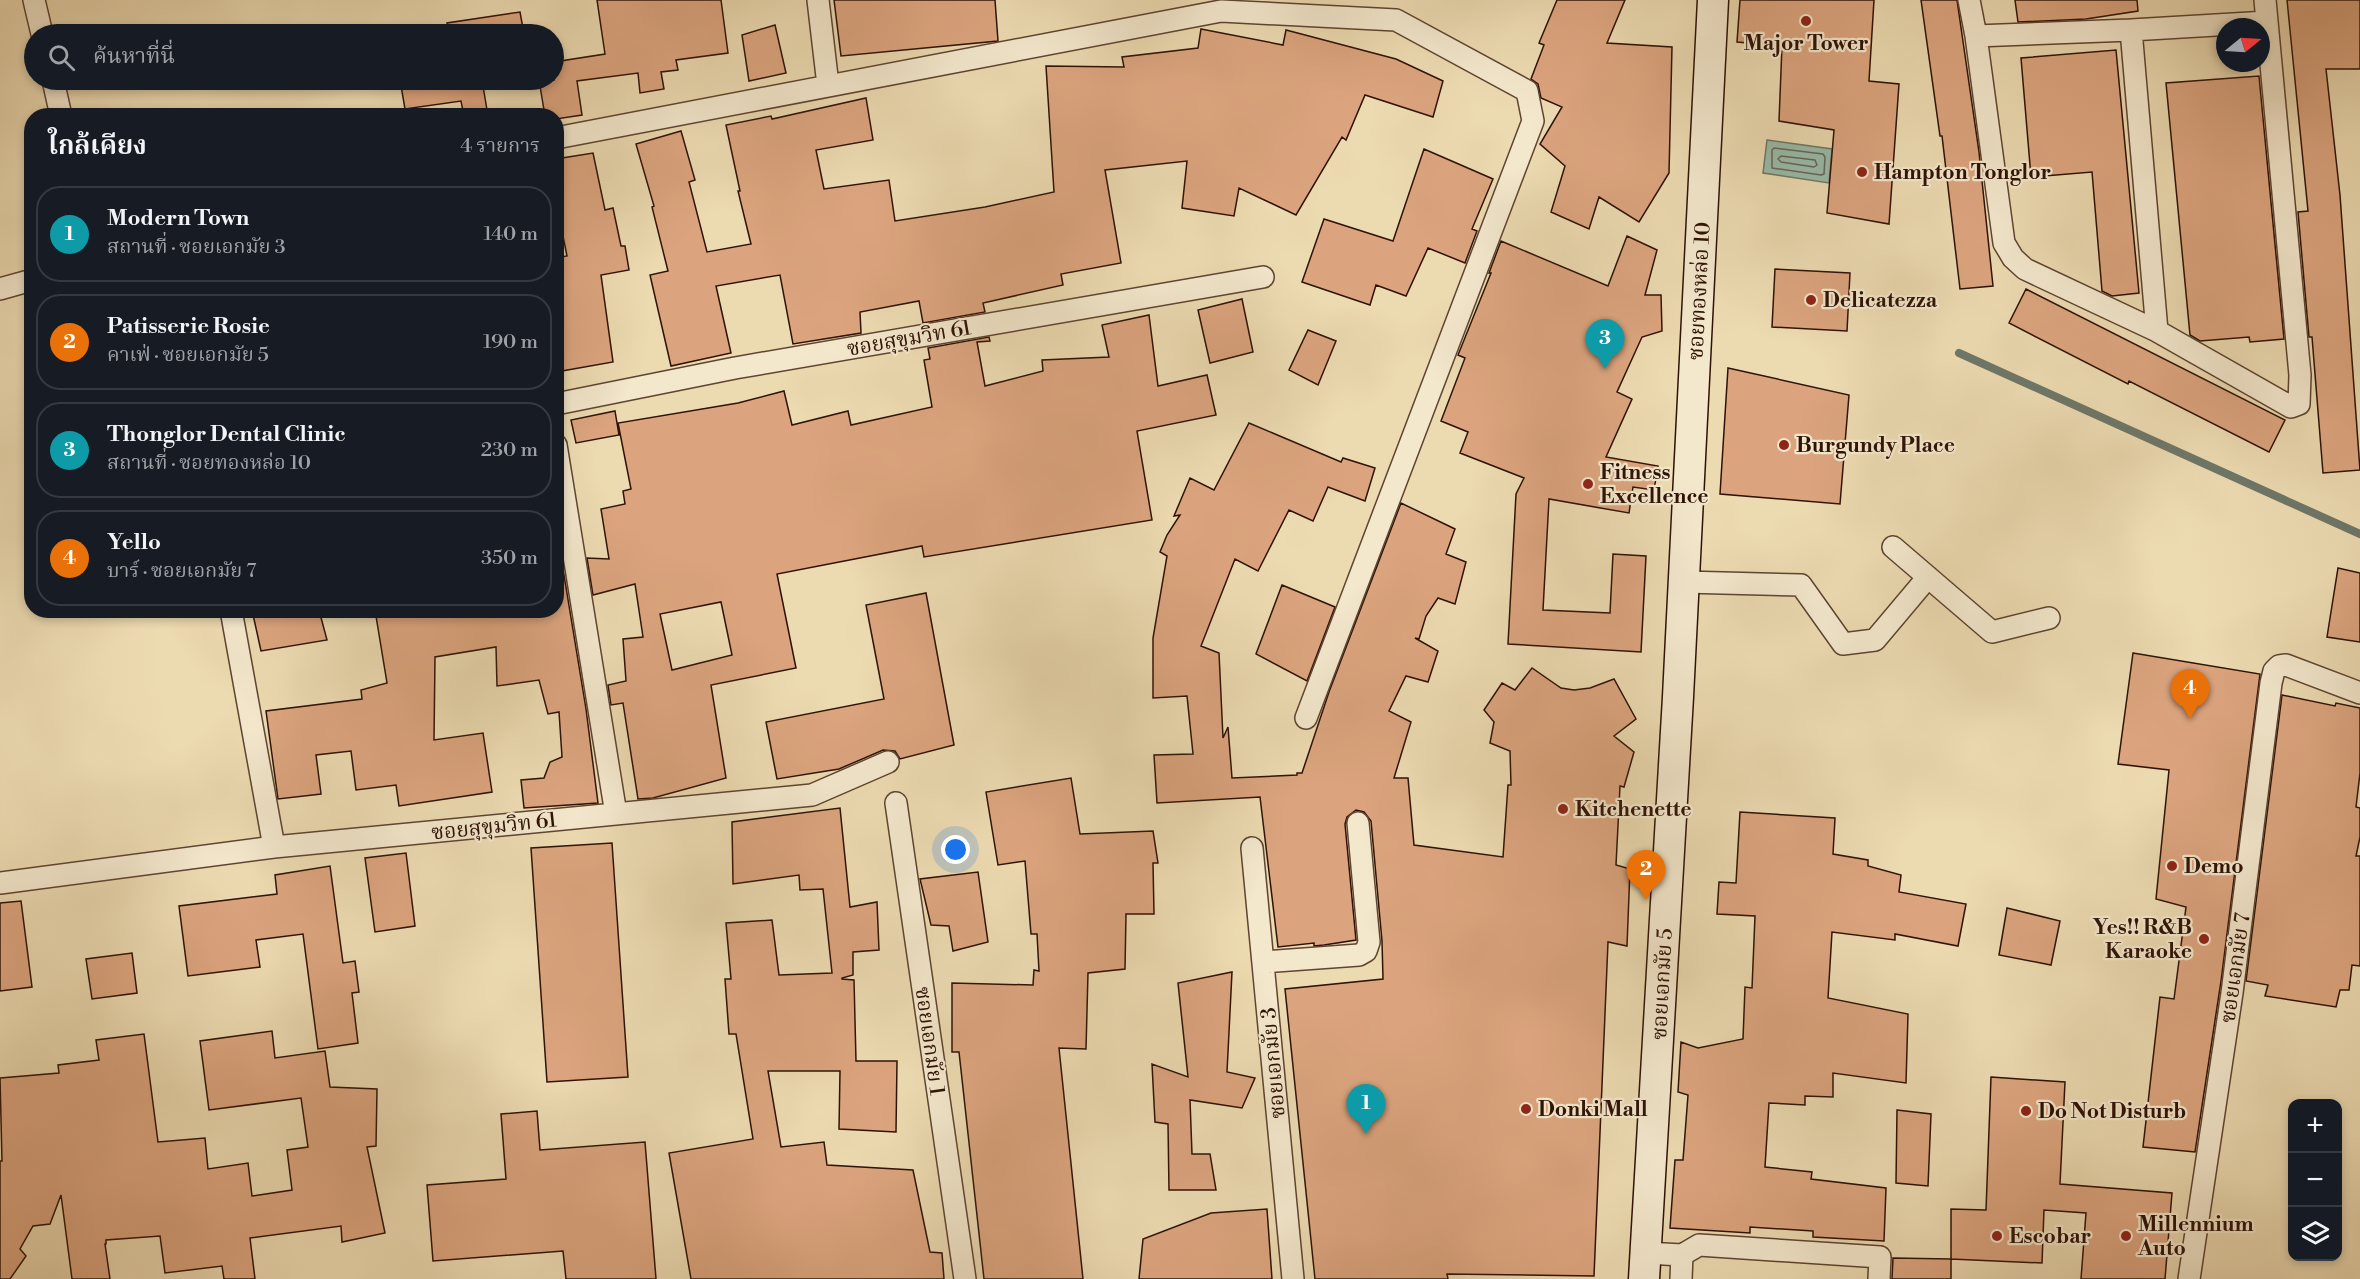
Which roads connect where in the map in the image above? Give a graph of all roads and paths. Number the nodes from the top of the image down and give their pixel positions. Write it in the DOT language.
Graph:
graph roads {
  1 [pos="34,0"];
  2 [pos="818,0"];
  3 [pos="1713,0"];
  4 [pos="1969,0"];
  5 [pos="2265,0"];
  6 [pos="1221,5"];
  7 [pos="2267,18"];
  8 [pos="40,24"];
  9 [pos="2216,25"];
  10 [pos="2131,30"];
  11 [pos="1976,36"];
  12 [pos="2270,54"];
  13 [pos="828,85"];
  14 [pos="56,90"];
  15 [pos="60,108"];
  16 [pos="564,136"];
  17 [pos="1263,277"];
  18 [pos="24,282"];
  19 [pos="0,289"];
  20 [pos="2157,331"];
  21 [pos="564,402"];
  22 [pos="564,494"];
  23 [pos="1893,547"];
  24 [pos="1929,577"];
  25 [pos="1684,582"];
  26 [pos="232,618"];
  27 [pos="2049,618"];
  28 [pos="2360,693"];
  29 [pos="1306,718"];
  30 [pos="888,762"];
  31 [pos="896,803"];
  32 [pos="616,814"];
  33 [pos="1358,823"];
  34 [pos="274,847"];
  35 [pos="1252,848"];
  36 [pos="0,883"];
  37 [pos="1264,962"];
  38 [pos="1682,1255"];
  39 [pos="1645,1266"];
  40 [pos="965,1279"];
  41 [pos="1293,1279"];
  42 [pos="1681,1279"];
  43 [pos="1879,1279"];
  44 [pos="2189,1279"];
  1 -- 8 [label="street"];
  2 -- 13 [label="street"];
  3 -- 25 [label="street, ซอยทองหล่อ 10"];
  4 -- 11 [label="street"];
  5 -- 7 [label="street"];
  6 -- 13 [label="street"];
  6 -- 29 [label="street"];
  9 -- 10 [label="street"];
  10 -- 11 [label="street"];
  10 -- 20 [label="street"];
  11 -- 20 [label="street"];
  12 -- 20 [label="street"];
  13 -- 16 [label="street"];
  14 -- 15 [label="street"];
  17 -- 21 [label="street, ซอยสุขุมวิท 61"];
  18 -- 19 [label="street"];
  22 -- 32 [label="street"];
  23 -- 24 [label="street"];
  24 -- 25 [label="street"];
  24 -- 27 [label="street"];
  25 -- 39 [label="street, ซอยเอกมัย 5"];
  26 -- 34 [label="street"];
  28 -- 44 [label="street, ซอยเอกมัย 7"];
  30 -- 32 [label="street, ซอยสุขุมวิท 61"];
  31 -- 40 [label="street, ซอยเอกมัย 1"];
  32 -- 34 [label="street, ซอยสุขุมวิท 61"];
  33 -- 37 [label="street"];
  34 -- 36 [label="street, ซอยสุขุมวิท 61"];
  35 -- 37 [label="street, ซอยเอกมัย 3"];
  37 -- 41 [label="street, ซอยเอกมัย 3"];
  38 -- 39 [label="street"];
  38 -- 42 [label="street"];
  38 -- 43 [label="street"];
}
